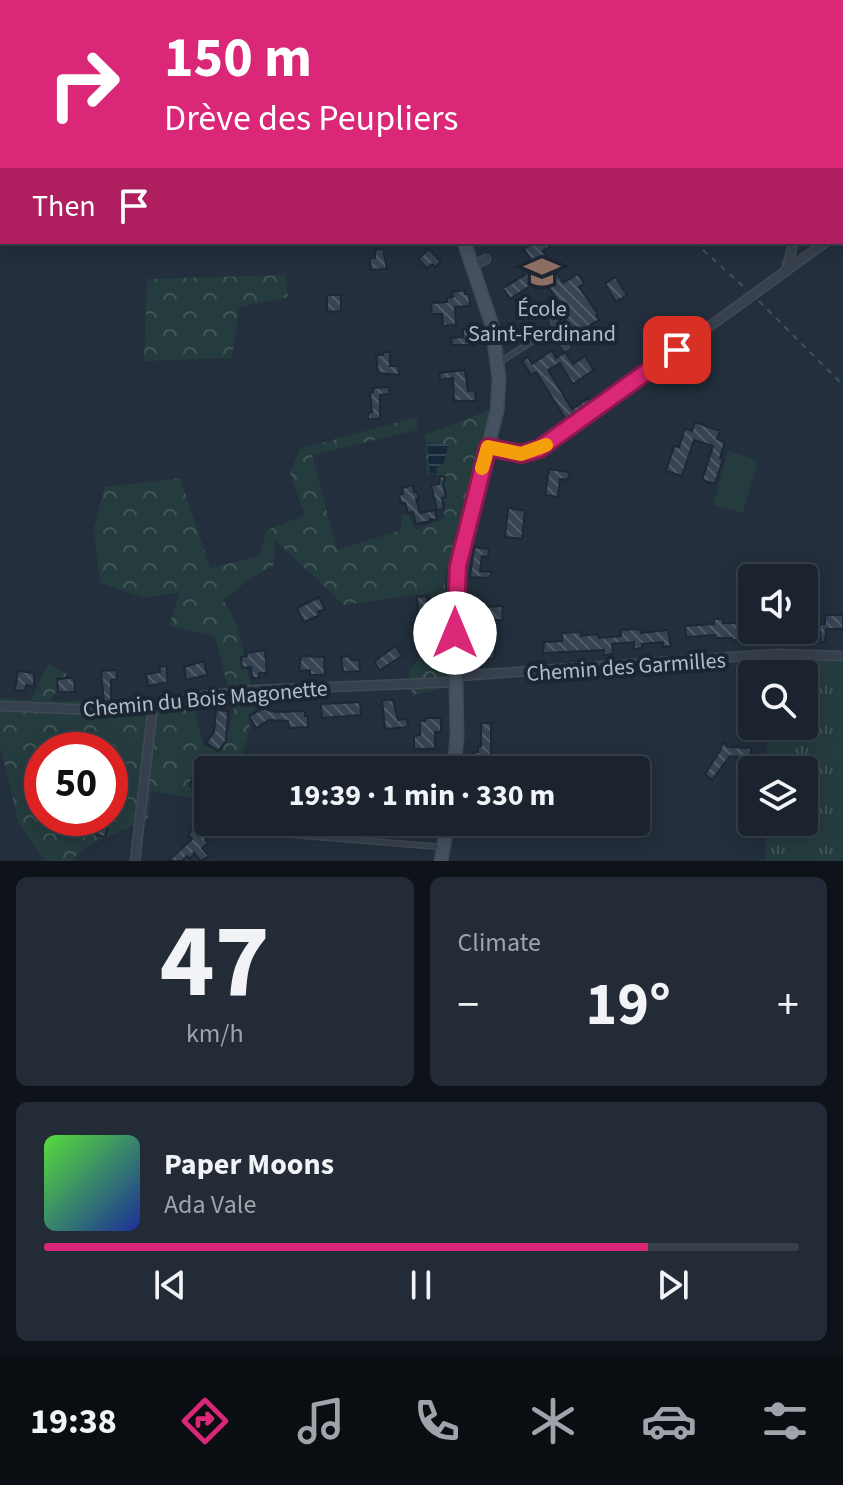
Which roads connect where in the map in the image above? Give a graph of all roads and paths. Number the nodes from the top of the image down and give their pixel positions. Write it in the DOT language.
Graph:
graph roads {
  1 [pos="465,244"];
  2 [pos="696,244"];
  3 [pos="793,244"];
  4 [pos="823,244"];
  5 [pos="486,259"];
  6 [pos="473,266"];
  7 [pos="786,271"];
  8 [pos="753,295"];
  9 [pos="551,309"];
  10 [pos="555,327"];
  11 [pos="566,347"];
  12 [pos="498,364"];
  13 [pos="843,385"];
  14 [pos="488,447"];
  15 [pos="843,656"];
  16 [pos="458,679"];
  17 [pos="0,706"];
  18 [pos="153,706"];
  19 [pos="455,756"];
  20 [pos="307,836"];
  21 [pos="445,836"];
  22 [pos="443,847"];
  23 [pos="135,861"];
  24 [pos="441,861"];
  1 -- 6 [label="main road"];
  2 -- 8 [label="path"];
  3 -- 7 [label="street"];
  4 -- 7 [label="street"];
  5 -- 6 [label="street"];
  6 -- 12 [label="main road"];
  7 -- 8 [label="street"];
  8 -- 13 [label="path"];
  8 -- 14 [label="street"];
  9 -- 10 [label="lane"];
  10 -- 11 [label="lane"];
  10 -- 12 [label="lane"];
  12 -- 14 [label="main road"];
  14 -- 16 [label="main road"];
  15 -- 16 [label="street, Chemin des Garmilles"];
  16 -- 18 [label="street, Chemin du Bois Magonette"];
  16 -- 19 [label="main road"];
  17 -- 18 [label="street, Chemin du Bois Magonette"];
  18 -- 23 [label="street"];
  20 -- 22 [label="lane"];
  21 -- 22 [label="main road"];
  22 -- 24 [label="main road"];
}
